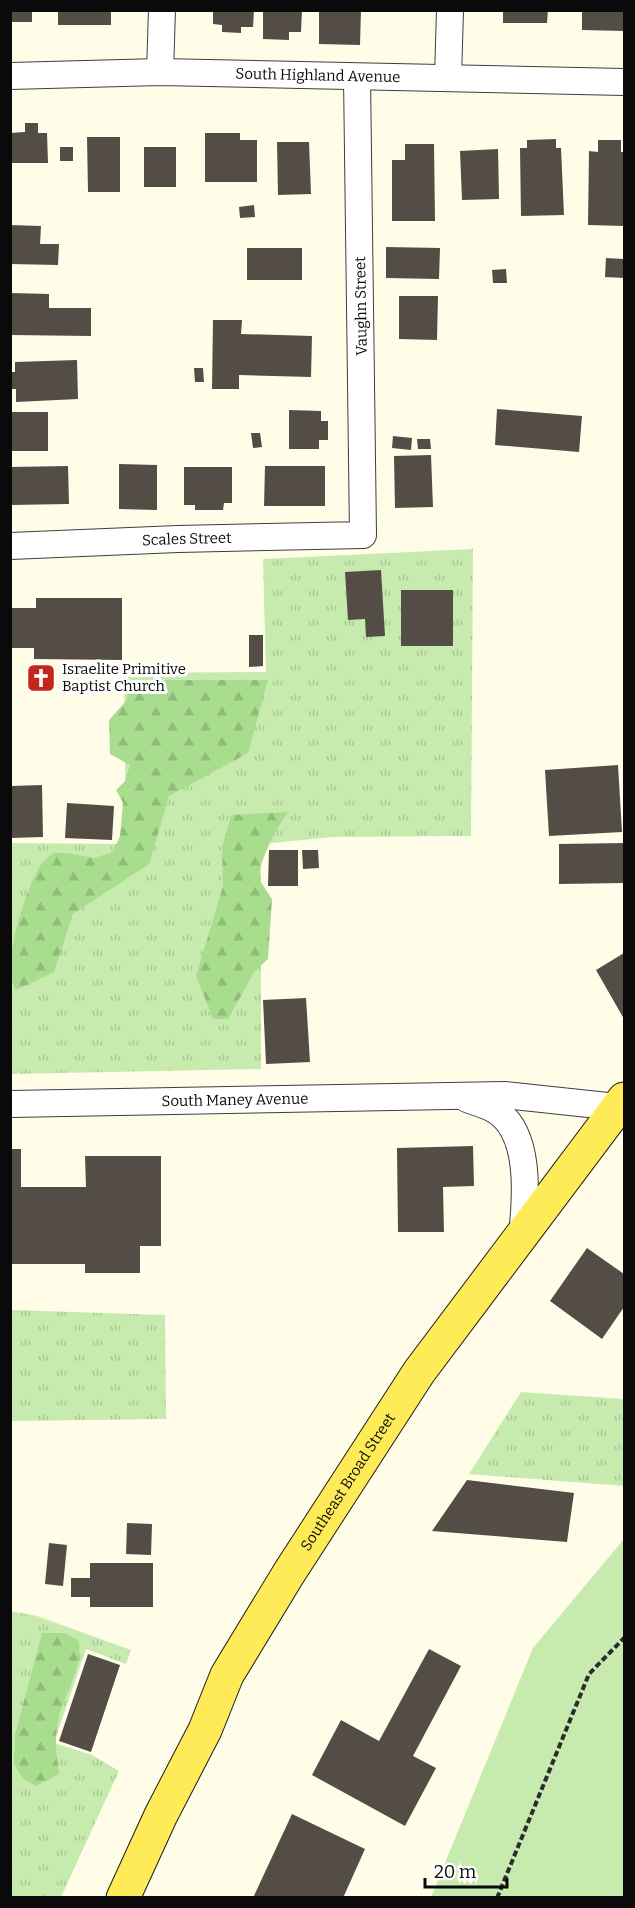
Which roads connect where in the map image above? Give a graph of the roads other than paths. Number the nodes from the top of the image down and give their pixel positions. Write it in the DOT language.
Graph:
graph roads {
  1 [pos="162,10"];
  2 [pos="450,10"];
  3 [pos="160,72"];
  4 [pos="10,76"];
  5 [pos="357,77"];
  6 [pos="448,78"];
  7 [pos="624,82"];
  8 [pos="363,536"];
  9 [pos="10,546"];
  10 [pos="458,1096"];
  11 [pos="621,1103"];
  12 [pos="10,1104"];
  13 [pos="522,1235"];
  14 [pos="123,1898"];
  1 -- 3 [label="street"];
  2 -- 6 [label="street"];
  3 -- 4 [label="street, South Highland Avenue"];
  3 -- 5 [label="street, South Highland Avenue"];
  5 -- 6 [label="street, South Highland Avenue"];
  5 -- 8 [label="street, Vaughn Street"];
  6 -- 7 [label="street, South Highland Avenue"];
  8 -- 9 [label="street, Scales Street"];
  10 -- 11 [label="street, South Maney Avenue"];
  10 -- 12 [label="street, South Maney Avenue"];
  10 -- 13 [label="street, South Maney Avenue"];
  11 -- 13 [label="main road, Southeast Broad Street"];
  13 -- 14 [label="main road, Southeast Broad Street"];
}
